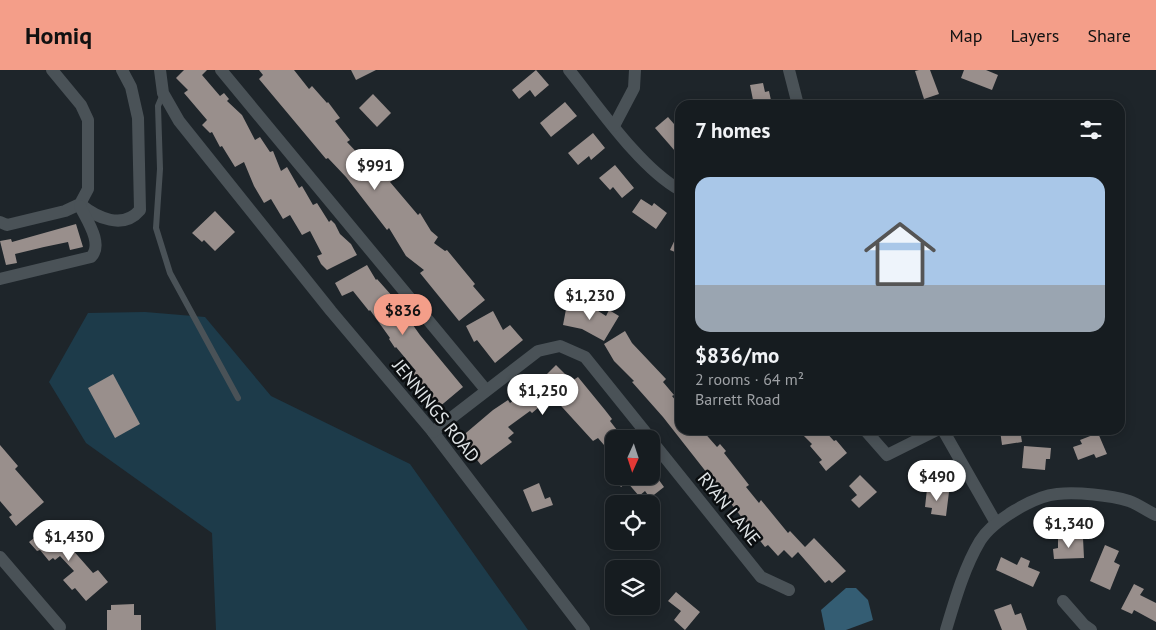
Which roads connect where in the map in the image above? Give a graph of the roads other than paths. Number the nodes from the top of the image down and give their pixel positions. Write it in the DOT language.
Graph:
graph roads {
  1 [pos="52,70"];
  2 [pos="122,70"];
  3 [pos="160,70"];
  4 [pos="222,70"];
  5 [pos="569,70"];
  6 [pos="635,70"];
  7 [pos="789,70"];
  8 [pos="163,93"];
  9 [pos="797,100"];
  10 [pos="614,126"];
  11 [pos="675,187"];
  12 [pos="80,204"];
  13 [pos="0,222"];
  14 [pos="0,279"];
  15 [pos="486,390"];
  16 [pos="238,398"];
  17 [pos="644,430"];
  18 [pos="433,432"];
  19 [pos="869,435"];
  20 [pos="927,435"];
  21 [pos="946,435"];
  22 [pos="660,450"];
  23 [pos="1156,516"];
  24 [pos="996,523"];
  25 [pos="0,557"];
  26 [pos="788,590"];
  27 [pos="1063,601"];
  28 [pos="60,627"];
  29 [pos="584,630"];
  30 [pos="946,630"];
  31 [pos="1091,630"];
  1 -- 12 [label="street"];
  2 -- 12 [label="street"];
  3 -- 8 [label="street, JENNINGS ROAD"];
  4 -- 15 [label="street"];
  5 -- 10 [label="street"];
  6 -- 10 [label="street"];
  7 -- 9 [label="street"];
  8 -- 16 [label="lane"];
  8 -- 18 [label="street, JENNINGS ROAD"];
  10 -- 11 [label="street"];
  12 -- 13 [label="street"];
  12 -- 14 [label="street"];
  15 -- 17 [label="street, RYAN LANE"];
  15 -- 18 [label="street, RYAN LANE"];
  18 -- 29 [label="street, JENNINGS ROAD"];
  19 -- 20 [label="street"];
  21 -- 24 [label="street"];
  22 -- 26 [label="street, RYAN LANE"];
  23 -- 24 [label="street"];
  24 -- 30 [label="street"];
  25 -- 28 [label="street"];
  27 -- 31 [label="street"];
}
